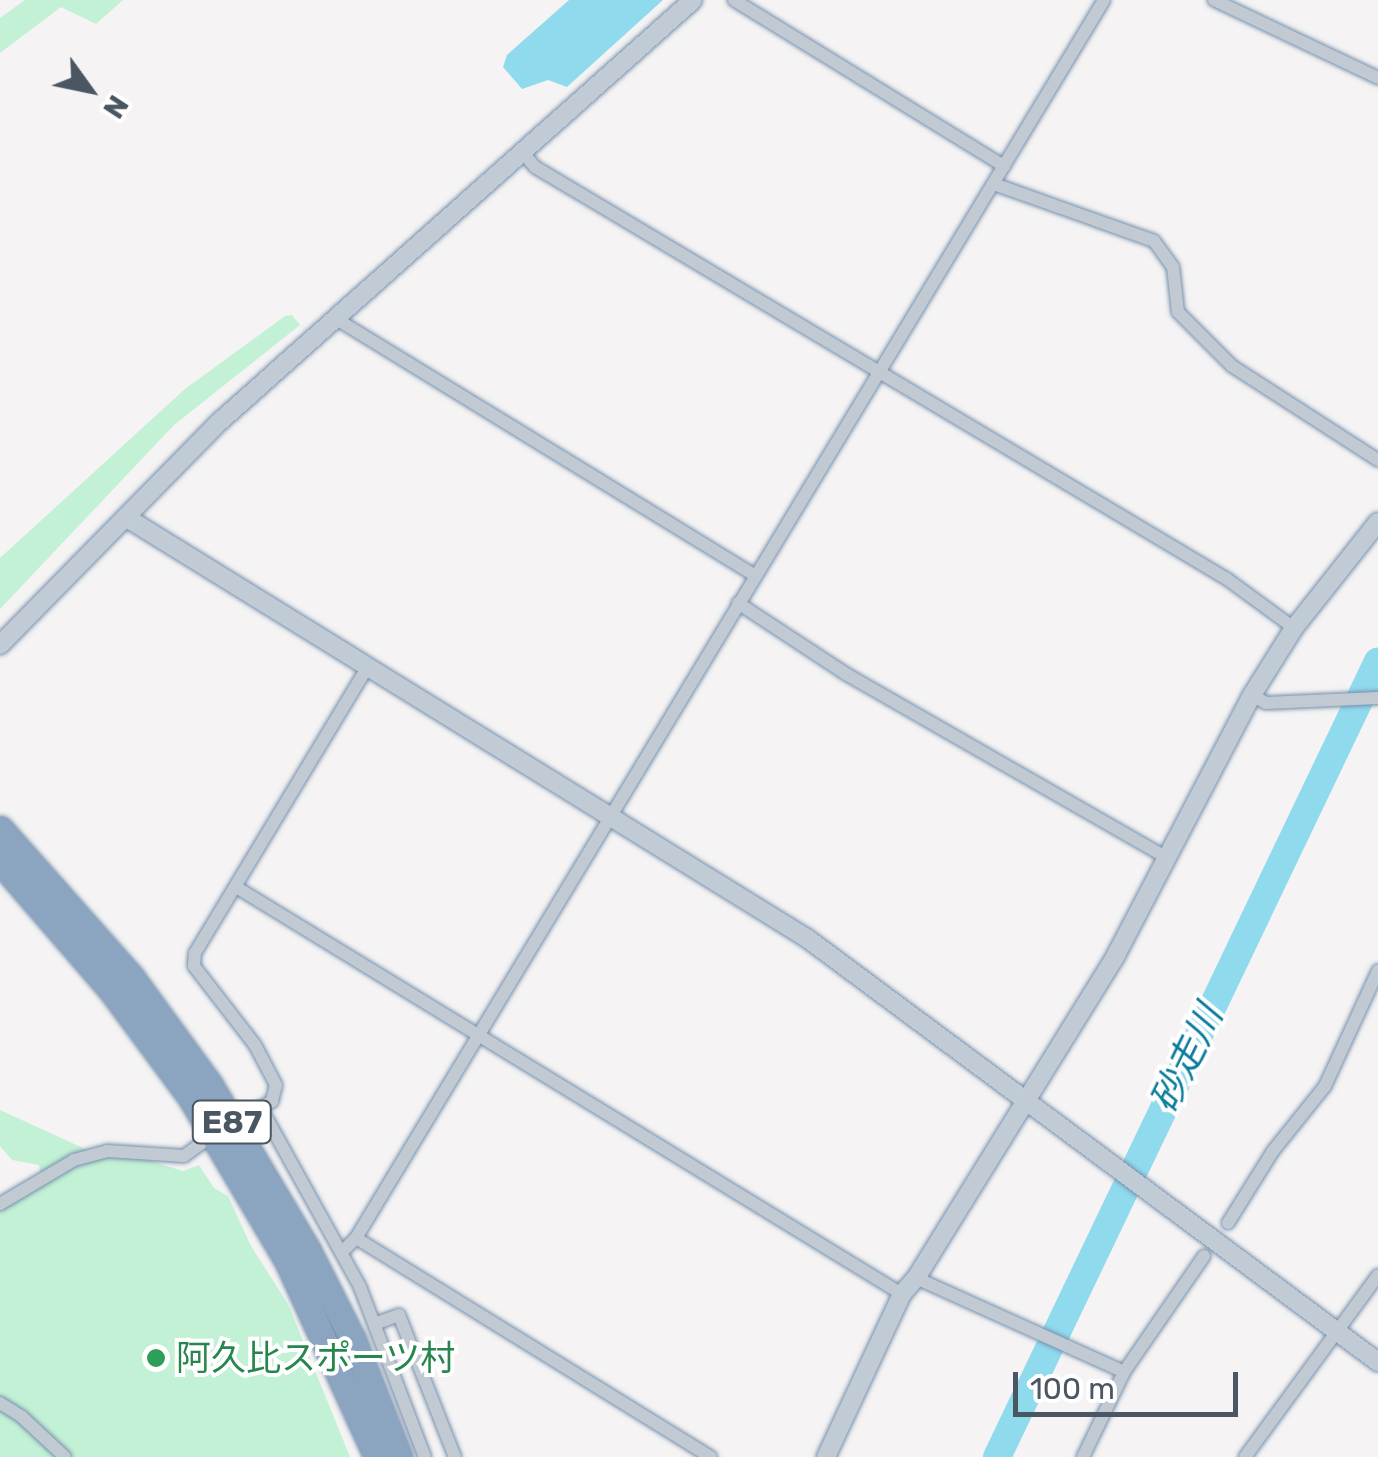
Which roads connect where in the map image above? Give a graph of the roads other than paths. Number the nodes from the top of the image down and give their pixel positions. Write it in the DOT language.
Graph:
graph roads {
  1 [pos="692,0"];
  2 [pos="734,0"];
  3 [pos="1104,0"];
  4 [pos="1214,0"];
  5 [pos="1378,78"];
  6 [pos="523,153"];
  7 [pos="1004,166"];
  8 [pos="994,184"];
  9 [pos="338,320"];
  10 [pos="881,373"];
  11 [pos="1378,460"];
  12 [pos="127,518"];
  13 [pos="1378,522"];
  14 [pos="755,576"];
  15 [pos="738,603"];
  16 [pos="1294,628"];
  17 [pos="0,646"];
  18 [pos="367,668"];
  19 [pos="1252,695"];
  20 [pos="1378,698"];
  21 [pos="610,815"];
  22 [pos="0,828"];
  23 [pos="1169,860"];
  24 [pos="0,861"];
  25 [pos="0,879"];
  26 [pos="236,887"];
  27 [pos="77,950"];
  28 [pos="1378,971"];
  29 [pos="478,1034"];
  30 [pos="1028,1100"];
  31 [pos="262,1110"];
  32 [pos="248,1115"];
  33 [pos="205,1141"];
  34 [pos="0,1204"];
  35 [pos="1228,1224"];
  36 [pos="356,1238"];
  37 [pos="343,1251"];
  38 [pos="1204,1256"];
  39 [pos="1378,1274"];
  40 [pos="916,1278"];
  41 [pos="902,1294"];
  42 [pos="377,1323"];
  43 [pos="1336,1330"];
  44 [pos="1378,1362"];
  45 [pos="1124,1372"];
  46 [pos="0,1403"];
  47 [pos="65,1457"];
  48 [pos="377,1457"];
  49 [pos="399,1457"];
  50 [pos="425,1457"];
  51 [pos="455,1457"];
  52 [pos="711,1457"];
  53 [pos="826,1457"];
  54 [pos="1083,1457"];
  55 [pos="1245,1457"];
  1 -- 6 [label="street"];
  2 -- 7 [label="street"];
  3 -- 7 [label="street"];
  4 -- 5 [label="street"];
  6 -- 9 [label="street"];
  6 -- 10 [label="street"];
  7 -- 8 [label="street"];
  8 -- 10 [label="street"];
  8 -- 11 [label="street"];
  9 -- 12 [label="street"];
  9 -- 14 [label="street"];
  10 -- 14 [label="street"];
  10 -- 16 [label="street"];
  12 -- 17 [label="street"];
  12 -- 18 [label="street"];
  13 -- 16 [label="street"];
  14 -- 15 [label="street"];
  15 -- 21 [label="street"];
  15 -- 23 [label="street"];
  16 -- 19 [label="street"];
  18 -- 21 [label="street"];
  18 -- 26 [label="street"];
  19 -- 20 [label="street"];
  19 -- 23 [label="street"];
  21 -- 29 [label="street"];
  21 -- 30 [label="street"];
  22 -- 49 [label="highway, E87"];
  23 -- 30 [label="street"];
  24 -- 27 [label="highway, E87"];
  25 -- 27 [label="highway"];
  26 -- 29 [label="street"];
  26 -- 31 [label="street"];
  27 -- 48 [label="highway, E87"];
  28 -- 35 [label="street"];
  29 -- 36 [label="street"];
  29 -- 41 [label="street"];
  30 -- 40 [label="street"];
  30 -- 43 [label="street"];
  31 -- 32 [label="street"];
  31 -- 37 [label="street"];
  33 -- 34 [label="street"];
  36 -- 37 [label="street"];
  36 -- 52 [label="street"];
  37 -- 42 [label="street"];
  38 -- 45 [label="street"];
  39 -- 43 [label="street"];
  40 -- 41 [label="street"];
  40 -- 45 [label="street"];
  41 -- 53 [label="street"];
  42 -- 50 [label="street"];
  42 -- 51 [label="street"];
  43 -- 44 [label="street"];
  43 -- 55 [label="street"];
  45 -- 54 [label="street"];
  46 -- 47 [label="street"];
}
